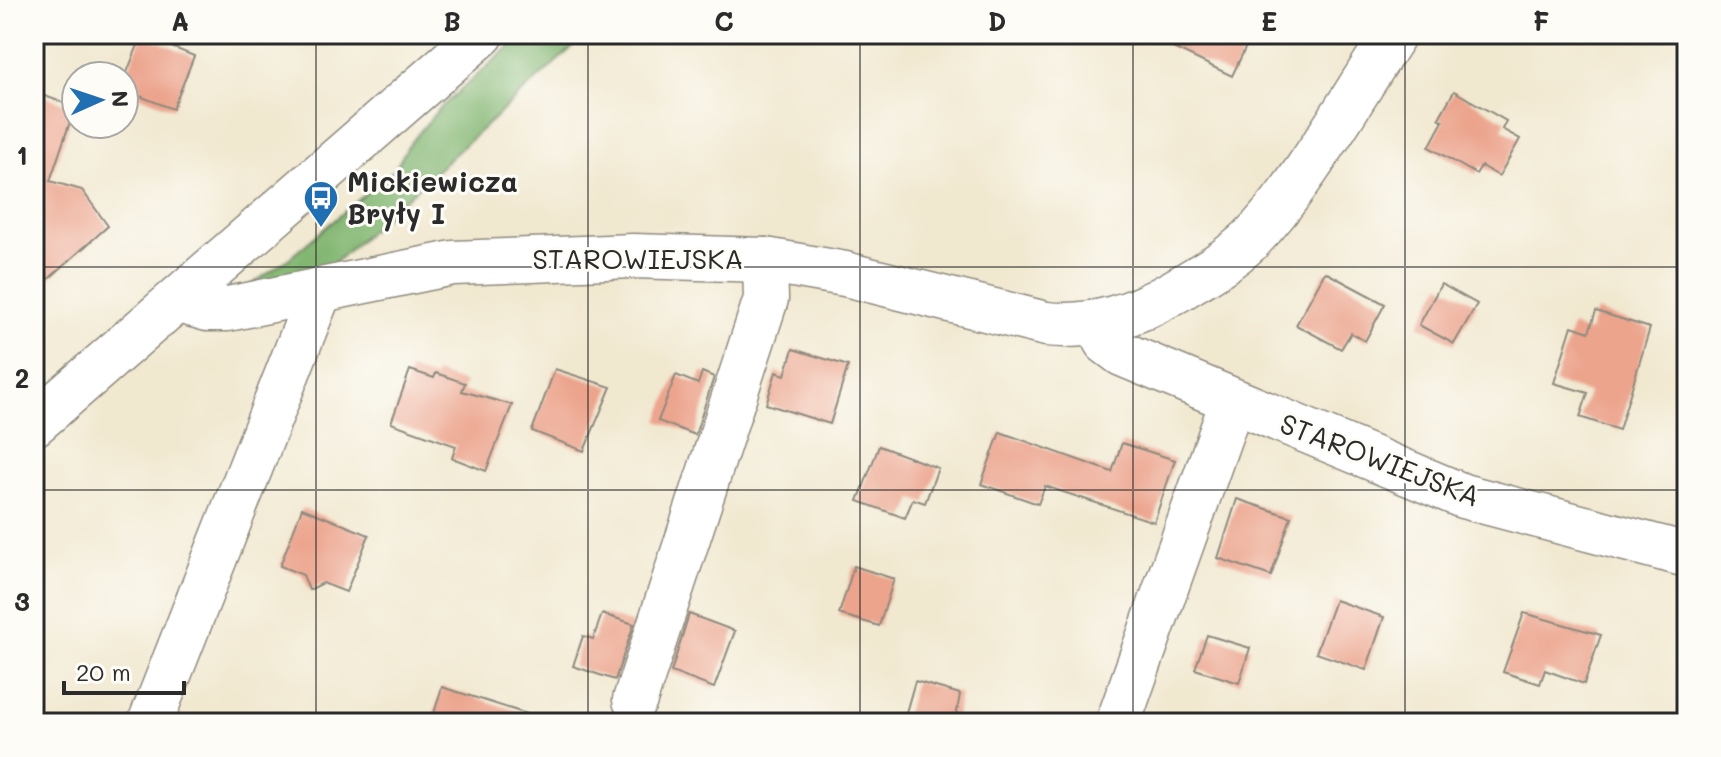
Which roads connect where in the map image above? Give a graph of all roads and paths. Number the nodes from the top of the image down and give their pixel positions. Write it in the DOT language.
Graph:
graph roads {
  1 [pos="482,34"];
  2 [pos="1394,34"];
  3 [pos="765,260"];
  4 [pos="319,293"];
  5 [pos="179,301"];
  6 [pos="1096,323"];
  7 [pos="1232,402"];
  8 [pos="34,424"];
  9 [pos="1687,555"];
  10 [pos="635,700"];
  11 [pos="150,723"];
  12 [pos="1118,723"];
  1 -- 5 [label="street"];
  2 -- 6 [label="street, STAROWIEJSKA"];
  3 -- 4 [label="street, STAROWIEJSKA"];
  3 -- 6 [label="street, STAROWIEJSKA"];
  3 -- 10 [label="street"];
  4 -- 5 [label="street, STAROWIEJSKA"];
  4 -- 11 [label="street"];
  5 -- 8 [label="street"];
  6 -- 7 [label="street, STAROWIEJSKA"];
  7 -- 9 [label="street, STAROWIEJSKA"];
  7 -- 12 [label="street"];
}
